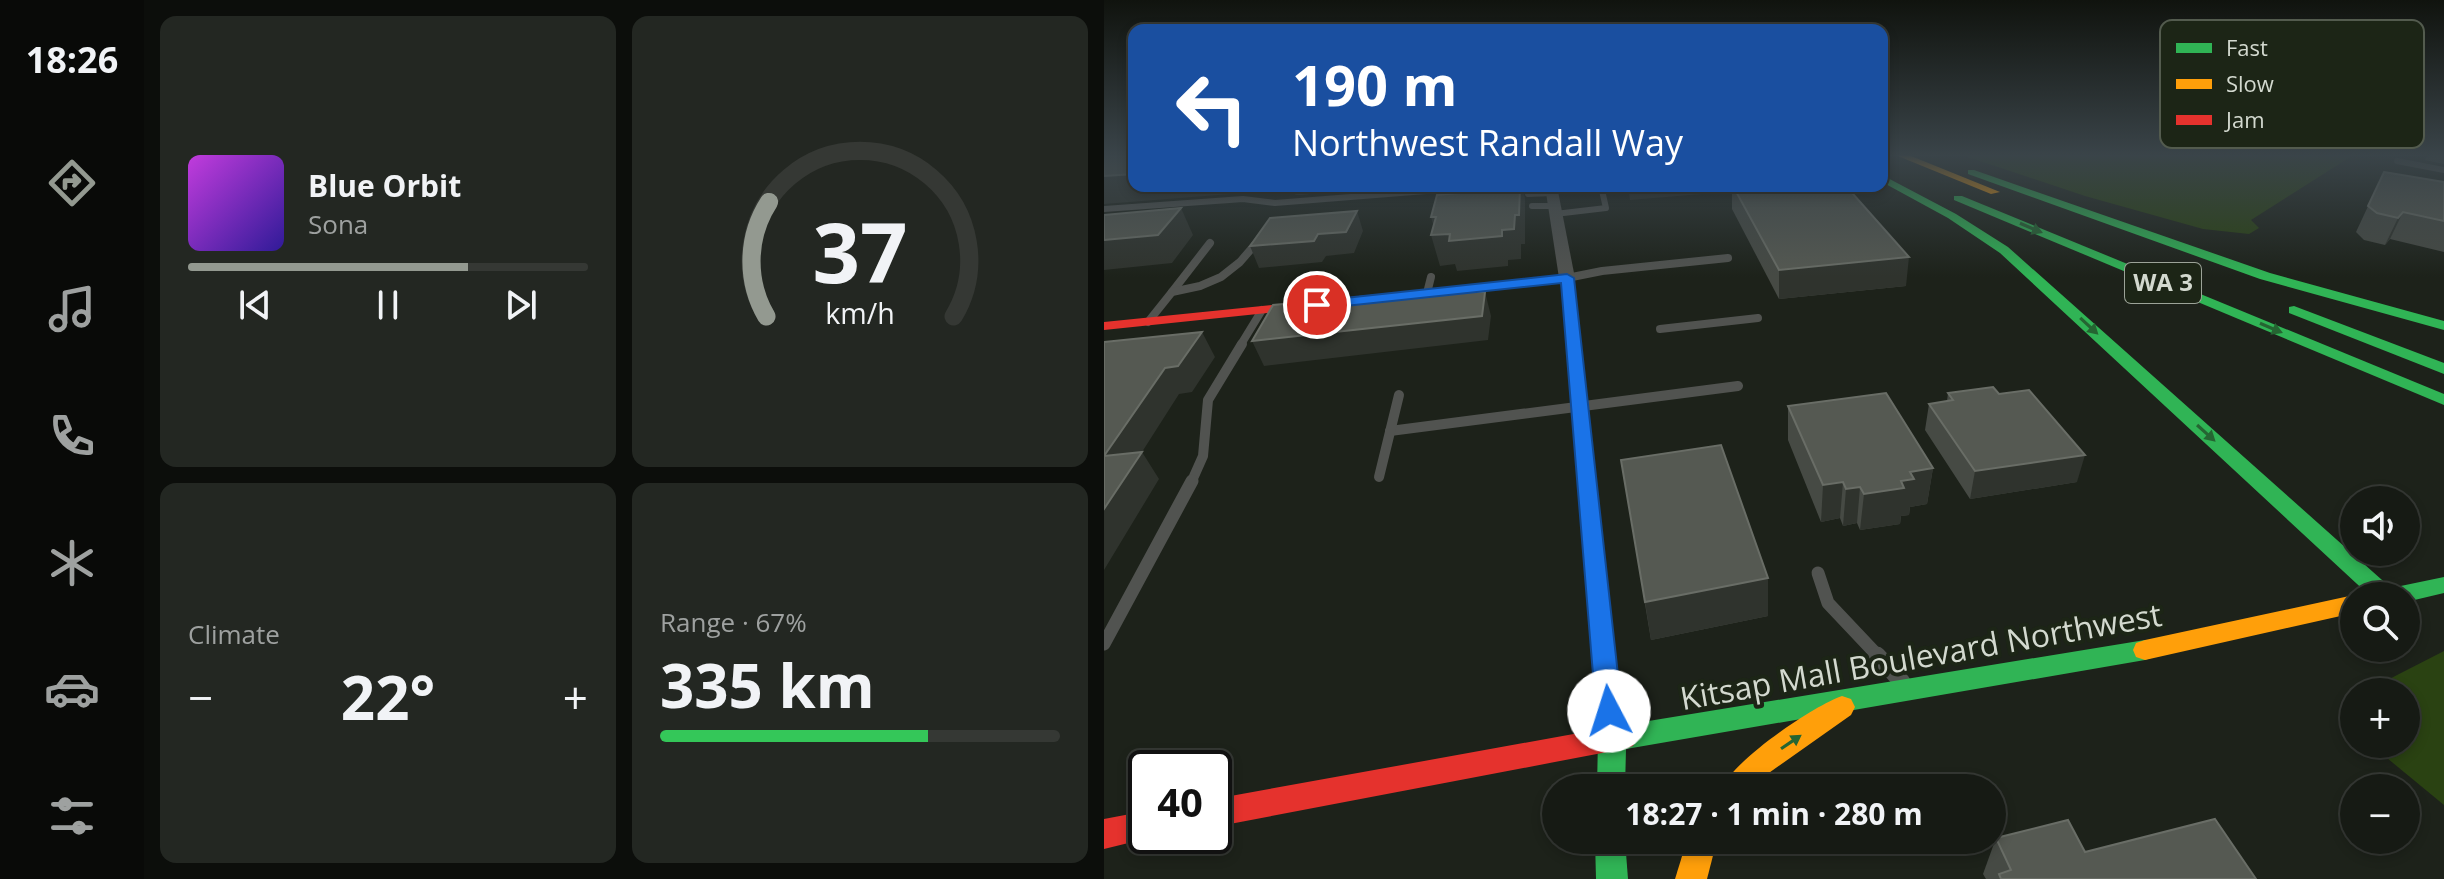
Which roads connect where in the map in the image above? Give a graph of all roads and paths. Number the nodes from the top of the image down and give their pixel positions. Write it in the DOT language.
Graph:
graph roads {
  1 [pos="1375,195"];
  2 [pos="1532,195"];
  3 [pos="1603,195"];
  4 [pos="1913,195"];
  5 [pos="1952,195"];
  6 [pos="2002,195"];
  7 [pos="2033,195"];
  8 [pos="1553,200"];
  9 [pos="1532,206"];
  10 [pos="1104,209"];
  11 [pos="2099,219"];
  12 [pos="1267,229"];
  13 [pos="1210,243"];
  14 [pos="1728,258"];
  15 [pos="2211,277"];
  16 [pos="1567,278"];
  17 [pos="1172,292"];
  18 [pos="1397,296"];
  19 [pos="1337,303"];
  20 [pos="2281,305"];
  21 [pos="1262,310"];
  22 [pos="1758,318"];
  23 [pos="1148,322"];
  24 [pos="1104,326"];
  25 [pos="2444,326"];
  26 [pos="1660,329"];
  27 [pos="2444,352"];
  28 [pos="2444,369"];
  29 [pos="1738,386"];
  30 [pos="1399,395"];
  31 [pos="2444,400"];
  32 [pos="1581,407"];
  33 [pos="1390,431"];
  34 [pos="1379,477"];
  35 [pos="1818,573"];
  36 [pos="2370,582"];
  37 [pos="2444,585"];
  38 [pos="2420,590"];
  39 [pos="2340,607"];
  40 [pos="1104,644"];
  41 [pos="1910,691"];
  42 [pos="1851,701"];
  43 [pos="1612,739"];
  44 [pos="1611,774"];
  45 [pos="1749,774"];
  46 [pos="1232,810"];
  47 [pos="1128,829"];
  48 [pos="1104,834"];
  49 [pos="1611,854"];
  50 [pos="1698,854"];
  51 [pos="1612,879"];
  52 [pos="1691,879"];
  1 -- 10 [label="lane"];
  2 -- 8 [label="lane"];
  3 -- 8 [label="lane"];
  4 -- 36 [label="main road, one-way"];
  5 -- 31 [label="main road, WA 3, one-way"];
  6 -- 15 [label="main road, WA 3"];
  7 -- 11 [label="main road"];
  8 -- 9 [label="lane"];
  8 -- 16 [label="street"];
  11 -- 25 [label="main road"];
  11 -- 27 [label="main road"];
  12 -- 17 [label="lane"];
  13 -- 17 [label="lane"];
  14 -- 16 [label="lane"];
  16 -- 18 [label="main road"];
  16 -- 32 [label="main road"];
  17 -- 23 [label="lane"];
  19 -- 21 [label="main road"];
  20 -- 28 [label="main road"];
  21 -- 23 [label="main road"];
  21 -- 40 [label="lane"];
  22 -- 26 [label="lane"];
  23 -- 24 [label="main road"];
  29 -- 32 [label="lane"];
  30 -- 33 [label="lane"];
  32 -- 33 [label="lane"];
  32 -- 43 [label="main road"];
  33 -- 34 [label="lane"];
  35 -- 41 [label="lane"];
  37 -- 38 [label="main road"];
  39 -- 41 [label="main road, Kitsap Mall Boulevard Northwest"];
  41 -- 42 [label="main road, Kitsap Mall Boulevard Northwest"];
  42 -- 43 [label="main road, Kitsap Mall Boulevard Northwest"];
  45 -- 42 [label="main road, one-way"];
  43 -- 44 [label="main road"];
  43 -- 46 [label="main road, Kitsap Mall Boulevard Northwest"];
  47 -- 48 [label="main road"];
  49 -- 51 [label="main road"];
  50 -- 52 [label="main road"];
}
